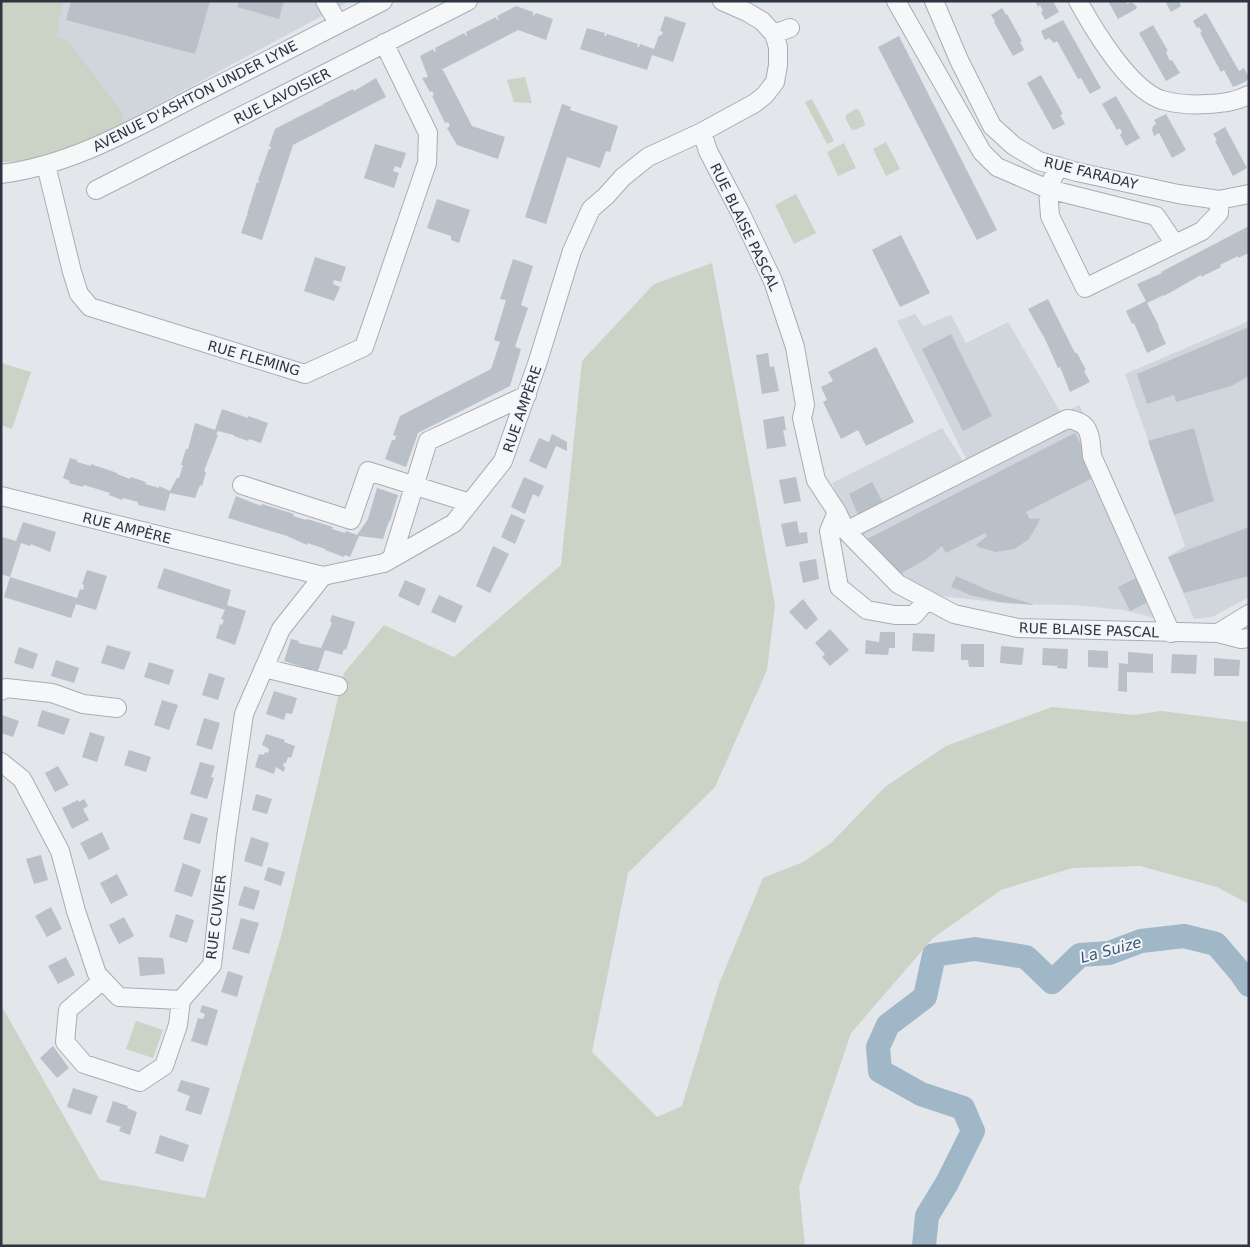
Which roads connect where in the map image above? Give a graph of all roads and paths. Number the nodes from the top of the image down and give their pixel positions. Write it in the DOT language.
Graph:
graph roads {
  1 [pos="325,1"];
  2 [pos="383,1"];
  3 [pos="468,1"];
  4 [pos="722,1"];
  5 [pos="896,1"];
  6 [pos="934,1"];
  7 [pos="1078,1"];
  8 [pos="338,24"];
  9 [pos="384,44"];
  10 [pos="1249,95"];
  11 [pos="702,132"];
  12 [pos="46,165"];
  13 [pos="1058,166"];
  14 [pos="1,174"];
  15 [pos="1048,189"];
  16 [pos="96,190"];
  17 [pos="1249,194"];
  18 [pos="1219,200"];
  19 [pos="1175,244"];
  20 [pos="527,395"];
  21 [pos="242,485"];
  22 [pos="415,486"];
  23 [pos="1,496"];
  24 [pos="470,503"];
  25 [pos="837,512"];
  26 [pos="846,531"];
  27 [pos="392,558"];
  28 [pos="323,576"];
  29 [pos="928,600"];
  30 [pos="1249,614"];
  31 [pos="1171,633"];
  32 [pos="1218,633"];
  33 [pos="1249,638"];
  34 [pos="264,668"];
  35 [pos="338,686"];
  36 [pos="1,691"];
  37 [pos="117,708"];
  38 [pos="1,762"];
  39 [pos="103,980"];
  40 [pos="181,1000"];
  1 -- 8 [label="street"];
  2 -- 8 [label="street, AVENUE D'ASHTON UNDER LYNE"];
  3 -- 9 [label="street, RUE LAVOISIER"];
  4 -- 11 [label="street, RUE AMPÈRE"];
  5 -- 15 [label="street"];
  6 -- 13 [label="street, RUE FARADAY"];
  7 -- 10 [label="street"];
  8 -- 12 [label="street, AVENUE D'ASHTON UNDER LYNE"];
  9 -- 12 [label="street, RUE FLEMING"];
  9 -- 16 [label="street, RUE LAVOISIER"];
  11 -- 20 [label="street, RUE AMPÈRE"];
  11 -- 25 [label="street, RUE BLAISE PASCAL"];
  12 -- 14 [label="street, AVENUE D'ASHTON UNDER LYNE"];
  13 -- 15 [label="street"];
  13 -- 18 [label="street, RUE FARADAY"];
  15 -- 19 [label="street"];
  15 -- 19 [label="street"];
  17 -- 18 [label="street, RUE FARADAY"];
  18 -- 19 [label="street"];
  20 -- 22 [label="street"];
  20 -- 24 [label="street, RUE AMPÈRE"];
  21 -- 22 [label="street"];
  22 -- 24 [label="street"];
  22 -- 27 [label="street"];
  23 -- 28 [label="street, RUE AMPÈRE"];
  24 -- 27 [label="street, RUE AMPÈRE"];
  25 -- 26 [label="street, RUE BLAISE PASCAL"];
  25 -- 29 [label="street"];
  26 -- 29 [label="street, RUE BLAISE PASCAL"];
  26 -- 31 [label="street"];
  27 -- 28 [label="street, RUE AMPÈRE"];
  28 -- 34 [label="street, RUE CUVIER"];
  29 -- 31 [label="street, RUE BLAISE PASCAL"];
  30 -- 32 [label="street"];
  31 -- 32 [label="street, RUE BLAISE PASCAL"];
  32 -- 33 [label="street, RUE BLAISE PASCAL"];
  34 -- 35 [label="street"];
  34 -- 40 [label="street, RUE CUVIER"];
  36 -- 37 [label="street"];
  38 -- 39 [label="street"];
  39 -- 40 [label="street"];
  39 -- 40 [label="street"];
}
